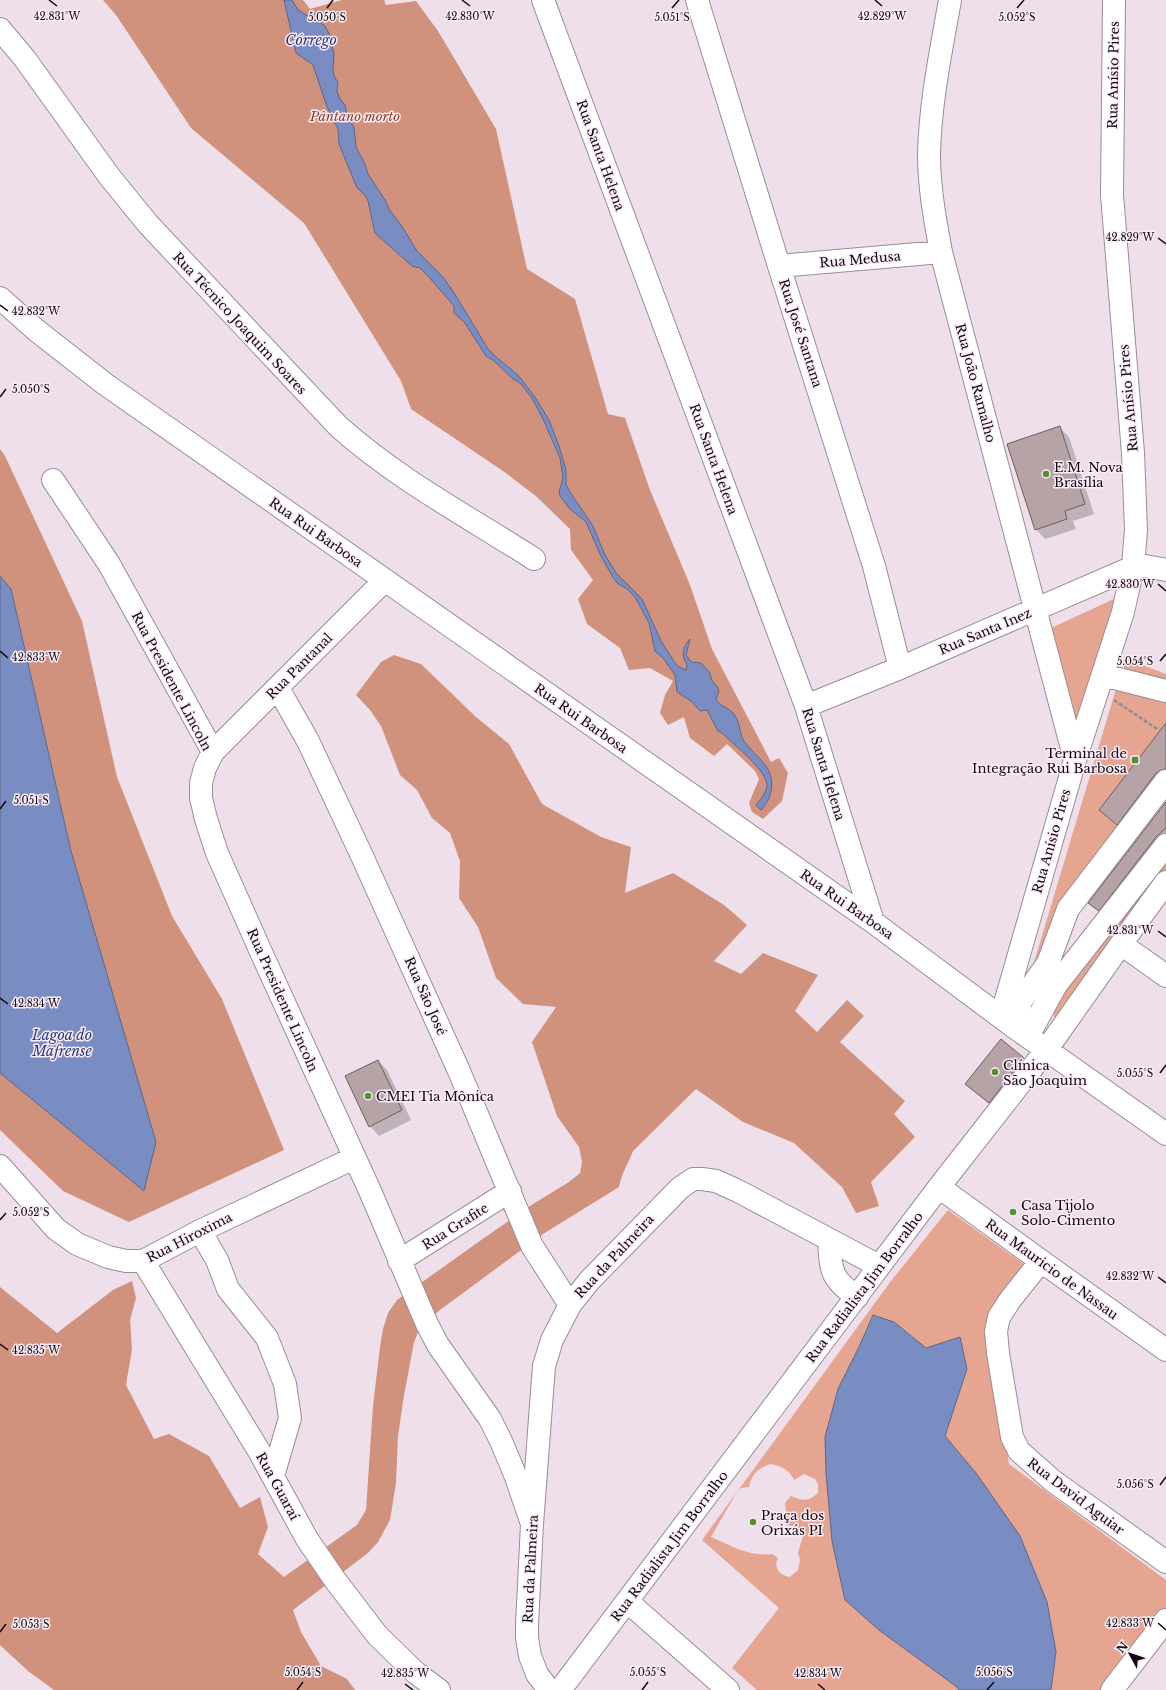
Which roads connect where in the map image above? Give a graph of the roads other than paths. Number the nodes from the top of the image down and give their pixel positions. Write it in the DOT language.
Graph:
graph roads {
  1 [pos="543,0"];
  2 [pos="697,0"];
  3 [pos="950,0"];
  4 [pos="1114,0"];
  5 [pos="0,29"];
  6 [pos="941,252"];
  7 [pos="779,266"];
  8 [pos="0,298"];
  9 [pos="53,480"];
  10 [pos="534,559"];
  11 [pos="1133,567"];
  12 [pos="1166,570"];
  13 [pos="385,580"];
  14 [pos="1035,610"];
  15 [pos="900,668"];
  16 [pos="1100,682"];
  17 [pos="278,688"];
  18 [pos="1166,691"];
  19 [pos="806,706"];
  20 [pos="213,752"];
  21 [pos="1075,760"];
  22 [pos="1166,781"];
  23 [pos="1166,845"];
  24 [pos="1166,882"];
  25 [pos="873,922"];
  26 [pos="1120,944"];
  27 [pos="1166,976"];
  28 [pos="1015,993"];
  29 [pos="1014,1027"];
  30 [pos="1047,1049"];
  31 [pos="1166,1134"];
  32 [pos="354,1158"];
  33 [pos="0,1166"];
  34 [pos="939,1187"];
  35 [pos="514,1200"];
  36 [pos="200,1231"];
  37 [pos="829,1240"];
  38 [pos="143,1261"];
  39 [pos="399,1261"];
  40 [pos="1040,1261"];
  41 [pos="879,1266"];
  42 [pos="857,1297"];
  43 [pos="570,1305"];
  44 [pos="1166,1350"];
  45 [pos="273,1476"];
  46 [pos="532,1524"];
  47 [pos="1166,1562"];
  48 [pos="628,1602"];
  49 [pos="1166,1620"];
  50 [pos="715,1686"];
  51 [pos="439,1690"];
  52 [pos="549,1690"];
  53 [pos="560,1690"];
  54 [pos="1112,1690"];
  1 -- 19 [label="street, Rua Santa Helena"];
  2 -- 7 [label="street, Rua José Santana"];
  3 -- 6 [label="street, Rua João Ramalho"];
  4 -- 11 [label="street, Rua Anísio Pires"];
  5 -- 10 [label="street, Rua Técnico Joaquim Soares"];
  6 -- 7 [label="street, Rua Medusa"];
  6 -- 14 [label="street, Rua João Ramalho"];
  7 -- 15 [label="street, Rua José Santana"];
  8 -- 13 [label="street, Rua Rui Barbosa"];
  9 -- 20 [label="street, Rua Presidente Lincoln"];
  11 -- 12 [label="street, Rua Santa Inez"];
  11 -- 14 [label="street, Rua Santa Inez"];
  11 -- 16 [label="street, Rua Anísio Pires"];
  13 -- 17 [label="street, Rua Pantanal"];
  13 -- 25 [label="street, Rua Rui Barbosa"];
  14 -- 15 [label="street, Rua Santa Inez"];
  14 -- 21 [label="street, Rua João Ramalho"];
  15 -- 19 [label="street, Rua Santa Inez"];
  16 -- 18 [label="street"];
  16 -- 21 [label="street, Rua Anísio Pires"];
  17 -- 20 [label="street, Rua Pantanal"];
  17 -- 35 [label="street, Rua São José"];
  19 -- 25 [label="street, Rua Santa Helena"];
  20 -- 32 [label="street, Rua Presidente Lincoln"];
  21 -- 28 [label="street, Rua Anísio Pires"];
  22 -- 28 [label="street"];
  23 -- 29 [label="street"];
  24 -- 26 [label="street, Rua Radialista Jim Borralho"];
  25 -- 29 [label="street, Rua Rui Barbosa"];
  26 -- 27 [label="street"];
  26 -- 30 [label="street, Rua Radialista Jim Borralho"];
  28 -- 29 [label="street, Rua Anísio Pires"];
  29 -- 30 [label="street, Rua Rui Barbosa"];
  30 -- 31 [label="street, Rua Rui Barbosa"];
  30 -- 34 [label="street, Rua Radialista Jim Borralho"];
  32 -- 36 [label="street, Rua Hiroxima"];
  32 -- 39 [label="street, Rua Presidente Lincoln"];
  33 -- 38 [label="street, Rua Hiroxima"];
  34 -- 40 [label="street, Rua Mauricio de Nassau"];
  34 -- 41 [label="street, Rua Radialista Jim Borralho"];
  35 -- 39 [label="street, Rua Grafite"];
  35 -- 43 [label="street, Rua São José"];
  36 -- 38 [label="street, Rua Hiroxima"];
  36 -- 45 [label="street"];
  37 -- 41 [label="street, Rua da Palmeira"];
  37 -- 42 [label="street"];
  37 -- 43 [label="street, Rua da Palmeira"];
  38 -- 45 [label="street, Rua Guaraí"];
  39 -- 46 [label="street, Rua Presidente Lincoln"];
  40 -- 44 [label="street, Rua Mauricio de Nassau"];
  40 -- 47 [label="street, Rua David Aguiar"];
  41 -- 42 [label="street, Rua Radialista Jim Borralho"];
  42 -- 48 [label="street, Rua Radialista Jim Borralho"];
  43 -- 46 [label="street, Rua da Palmeira"];
  45 -- 51 [label="street, Rua Guaraí"];
  46 -- 52 [label="street, Rua da Palmeira"];
  48 -- 50 [label="street"];
  48 -- 53 [label="street, Rua Radialista Jim Borralho"];
  49 -- 54 [label="street"];
}
